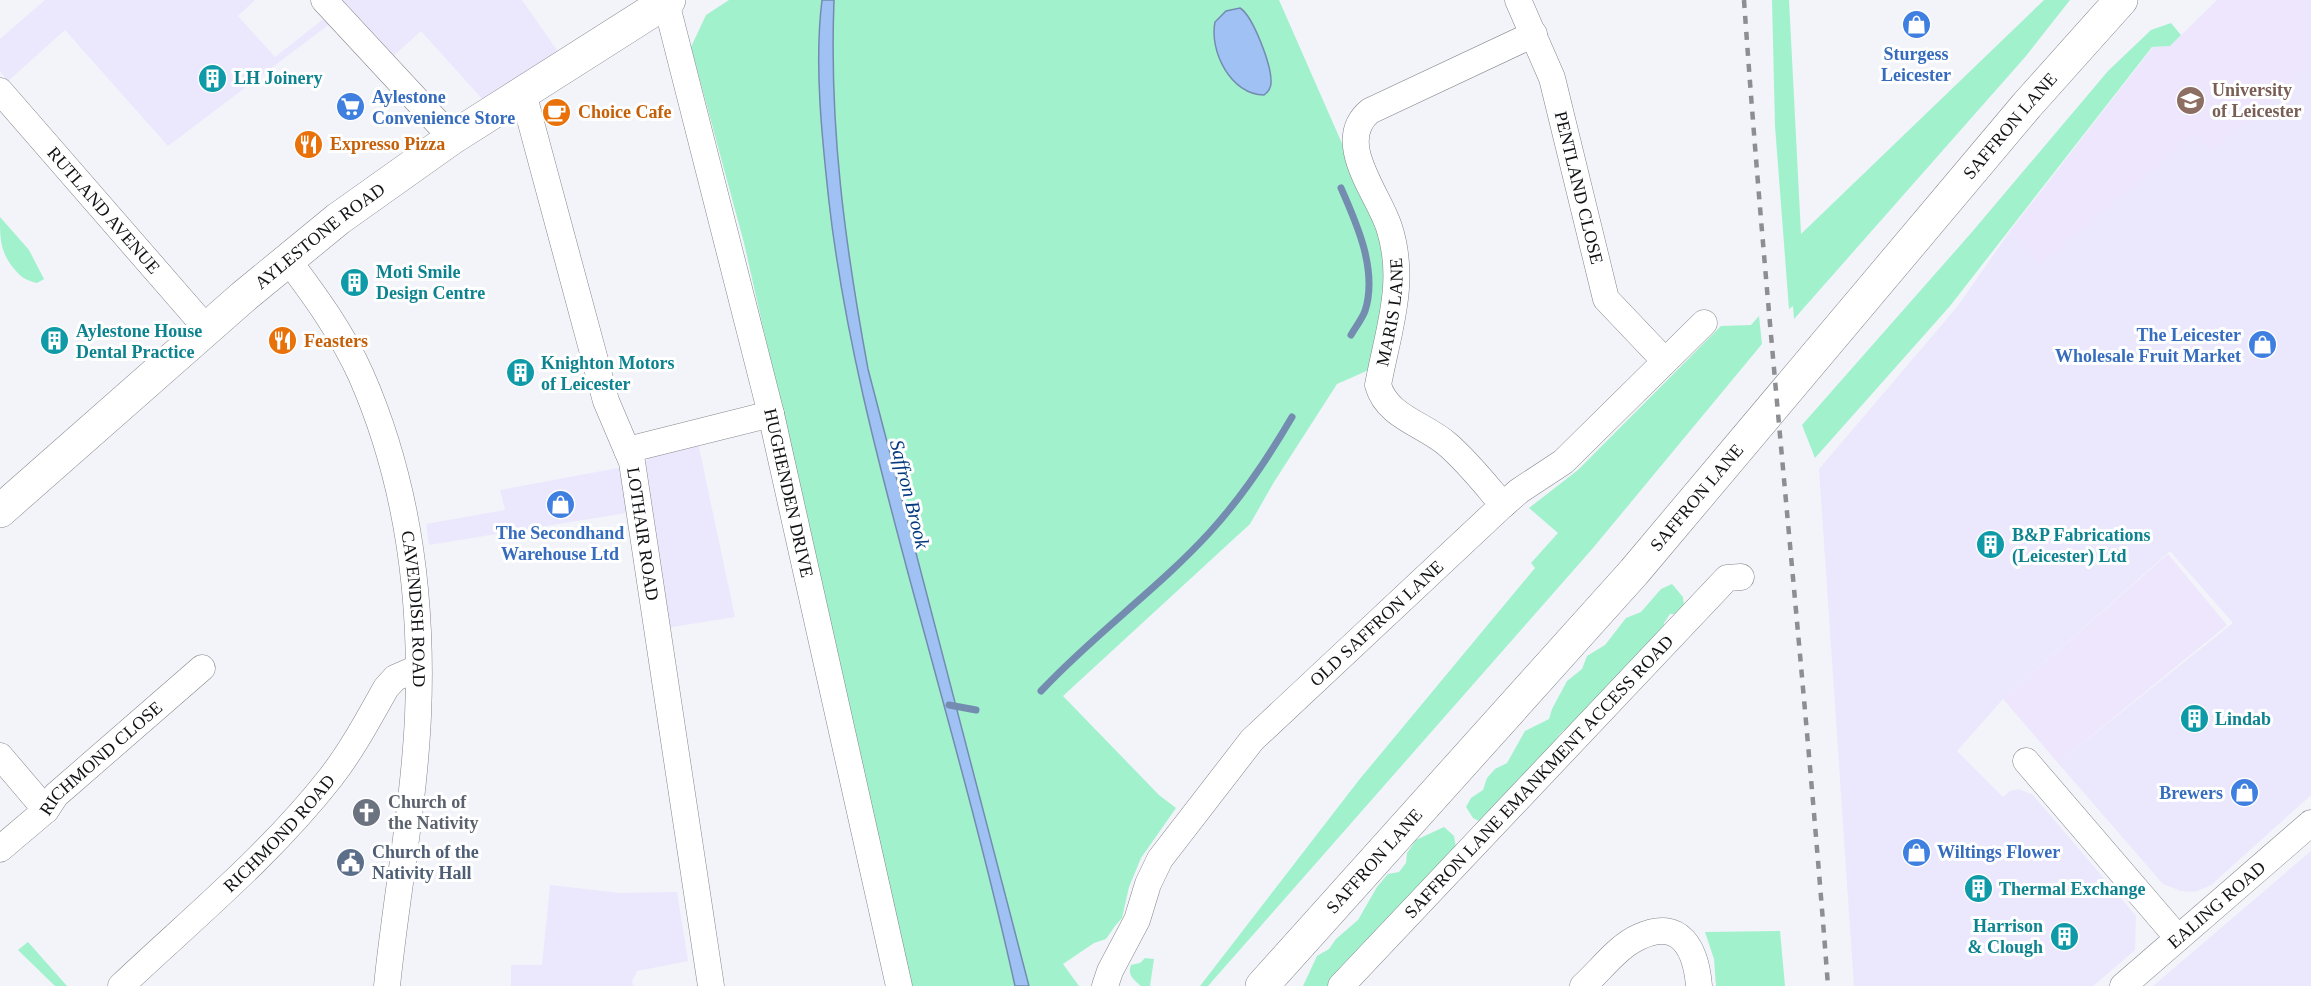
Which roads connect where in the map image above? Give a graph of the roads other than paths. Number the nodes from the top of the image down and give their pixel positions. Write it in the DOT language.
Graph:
graph roads {
  1 [pos="324,0"];
  2 [pos="1518,0"];
  3 [pos="2121,0"];
  4 [pos="667,1"];
  5 [pos="1534,34"];
  6 [pos="0,91"];
  7 [pos="523,93"];
  8 [pos="452,138"];
  9 [pos="288,260"];
  10 [pos="1704,322"];
  11 [pos="207,328"];
  12 [pos="1664,360"];
  13 [pos="771,414"];
  14 [pos="627,450"];
  15 [pos="1503,505"];
  16 [pos="0,511"];
  17 [pos="1742,577"];
  18 [pos="202,668"];
  19 [pos="418,668"];
  20 [pos="0,756"];
  21 [pos="2026,761"];
  22 [pos="46,810"];
  23 [pos="2311,824"];
  24 [pos="0,849"];
  25 [pos="2178,938"];
  26 [pos="1112,981"];
  27 [pos="121,986"];
  28 [pos="387,986"];
  29 [pos="711,986"];
  30 [pos="899,986"];
  31 [pos="1262,986"];
  32 [pos="1341,986"];
  33 [pos="1583,986"];
  34 [pos="1699,986"];
  35 [pos="2123,986"];
  1 -- 8 [label="street"];
  2 -- 5 [label="street, PENTLAND CLOSE"];
  3 -- 31 [label="main road, SAFFRON LANE"];
  4 -- 7 [label="main road, AYLESTONE ROAD"];
  4 -- 13 [label="street, HUGHENDEN DRIVE"];
  5 -- 12 [label="street, PENTLAND CLOSE"];
  5 -- 15 [label="street, MARIS LANE"];
  6 -- 11 [label="street, RUTLAND AVENUE"];
  7 -- 8 [label="main road, AYLESTONE ROAD"];
  7 -- 14 [label="street, LOTHAIR ROAD"];
  8 -- 9 [label="main road, AYLESTONE ROAD"];
  9 -- 11 [label="main road, AYLESTONE ROAD"];
  9 -- 19 [label="street, CAVENDISH ROAD"];
  10 -- 12 [label="street, OLD SAFFRON LANE"];
  11 -- 16 [label="main road, AYLESTONE ROAD"];
  12 -- 15 [label="street, OLD SAFFRON LANE"];
  13 -- 14 [label="street"];
  13 -- 30 [label="street, HUGHENDEN DRIVE"];
  14 -- 29 [label="street, LOTHAIR ROAD"];
  15 -- 26 [label="street, OLD SAFFRON LANE"];
  17 -- 32 [label="street, SAFFRON LANE EMANKMENT ACCESS ROAD"];
  18 -- 22 [label="street, RICHMOND CLOSE"];
  19 -- 27 [label="street, RICHMOND ROAD"];
  19 -- 28 [label="street, CAVENDISH ROAD"];
  20 -- 22 [label="street"];
  21 -- 25 [label="street"];
  22 -- 24 [label="street, RICHMOND CLOSE"];
  23 -- 25 [label="street, EALING ROAD"];
  25 -- 35 [label="street, EALING ROAD"];
  33 -- 34 [label="street"];
}
